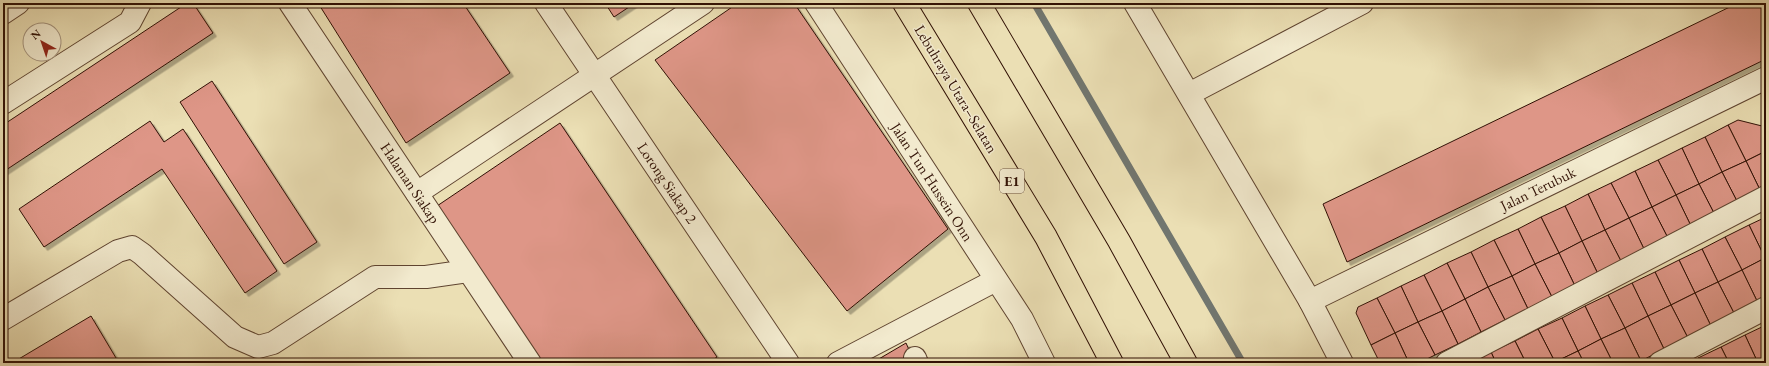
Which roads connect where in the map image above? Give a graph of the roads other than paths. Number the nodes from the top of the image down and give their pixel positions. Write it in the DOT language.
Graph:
graph roads {
  1 [pos="18,3"];
  2 [pos="140,3"];
  3 [pos="290,3"];
  4 [pos="546,3"];
  5 [pos="703,3"];
  6 [pos="816,3"];
  7 [pos="904,3"];
  8 [pos="979,3"];
  9 [pos="1135,3"];
  10 [pos="1362,3"];
  11 [pos="3,13"];
  12 [pos="596,76"];
  13 [pos="1763,85"];
  14 [pos="1189,94"];
  15 [pos="3,103"];
  16 [pos="417,193"];
  17 [pos="1766,197"];
  18 [pos="468,271"];
  19 [pos="996,280"];
  20 [pos="1310,301"];
  21 [pos="1766,308"];
  22 [pos="3,319"];
  23 [pos="530,363"];
  24 [pos="788,363"];
  25 [pos="838,363"];
  26 [pos="1044,363"];
  27 [pos="1112,363"];
  28 [pos="1186,363"];
  29 [pos="1342,363"];
  30 [pos="1447,363"];
  31 [pos="1660,363"];
  1 -- 11 [label="street"];
  2 -- 15 [label="street"];
  3 -- 16 [label="street, Halaman Siakap"];
  4 -- 12 [label="street, Lorong Siakap 2"];
  5 -- 12 [label="street"];
  6 -- 19 [label="street, Jalan Tun Hussein Onn"];
  7 -- 27 [label="highway, Lebuhraya Utara–Selatan / E1"];
  8 -- 28 [label="highway"];
  9 -- 14 [label="street"];
  10 -- 14 [label="street"];
  12 -- 16 [label="street"];
  12 -- 24 [label="street, Lorong Siakap 2"];
  13 -- 20 [label="street, Jalan Terubuk"];
  14 -- 20 [label="street"];
  16 -- 18 [label="street, Halaman Siakap"];
  17 -- 30 [label="street"];
  18 -- 22 [label="street"];
  18 -- 23 [label="street, Halaman Siakap"];
  19 -- 25 [label="street"];
  19 -- 26 [label="street, Jalan Tun Hussein Onn"];
  20 -- 29 [label="street"];
  21 -- 31 [label="street"];
}
